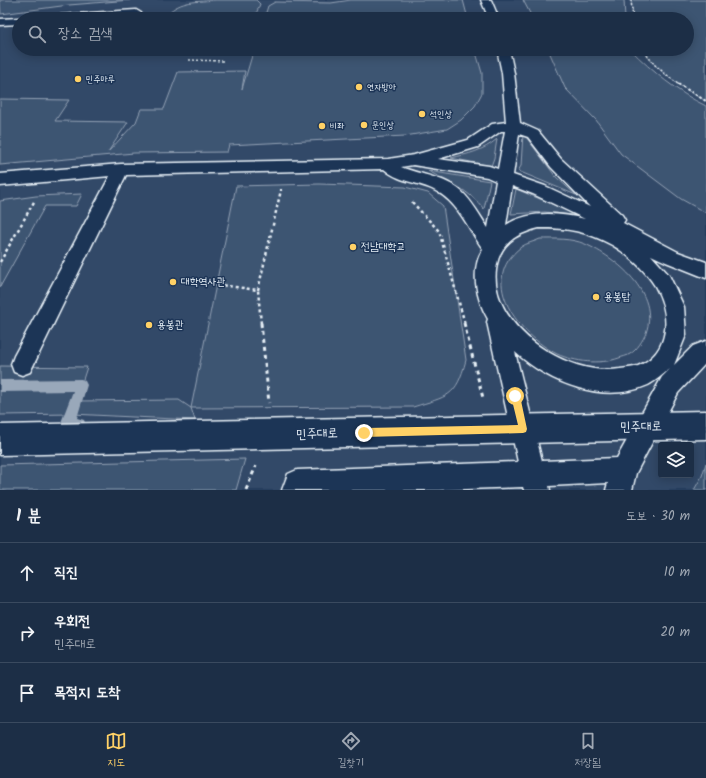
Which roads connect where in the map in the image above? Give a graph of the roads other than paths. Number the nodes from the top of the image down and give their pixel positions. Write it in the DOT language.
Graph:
graph roads {
  1 [pos="486,0"];
  2 [pos="491,12"];
  3 [pos="12,22"];
  4 [pos="1,23"];
  5 [pos="504,56"];
  6 [pos="513,126"];
  7 [pos="413,160"];
  8 [pos="388,164"];
  9 [pos="120,170"];
  10 [pos="506,178"];
  11 [pos="0,180"];
  12 [pos="632,245"];
  13 [pos="494,249"];
  14 [pos="706,270"];
  15 [pos="706,280"];
  16 [pos="495,312"];
  17 [pos="706,351"];
  18 [pos="666,359"];
  19 [pos="22,364"];
  20 [pos="661,402"];
  21 [pos="706,425"];
  22 [pos="648,427"];
  23 [pos="523,429"];
  24 [pos="0,440"];
  25 [pos="621,480"];
  26 [pos="535,481"];
  27 [pos="295,490"];
  1 -- 2 [label="lane"];
  3 -- 4 [label="lane"];
  5 -- 6 [label="lane"];
  6 -- 7 [label="lane"];
  6 -- 10 [label="lane"];
  6 -- 12 [label="lane"];
  7 -- 8 [label="lane"];
  7 -- 10 [label="lane"];
  8 -- 9 [label="lane"];
  8 -- 13 [label="lane"];
  9 -- 11 [label="lane"];
  9 -- 19 [label="lane"];
  10 -- 12 [label="lane"];
  10 -- 13 [label="lane"];
  12 -- 13 [label="lane"];
  12 -- 14 [label="lane"];
  12 -- 15 [label="lane"];
  12 -- 18 [label="lane"];
  13 -- 16 [label="lane"];
  16 -- 18 [label="lane"];
  16 -- 23 [label="lane"];
  17 -- 20 [label="lane"];
  18 -- 20 [label="lane"];
  20 -- 22 [label="lane"];
  21 -- 22 [label="street, 민주대로"];
  22 -- 23 [label="street, 민주대로"];
  22 -- 25 [label="lane"];
  23 -- 24 [label="street, 민주대로"];
  23 -- 26 [label="lane"];
  25 -- 26 [label="lane"];
  26 -- 27 [label="lane"];
}
